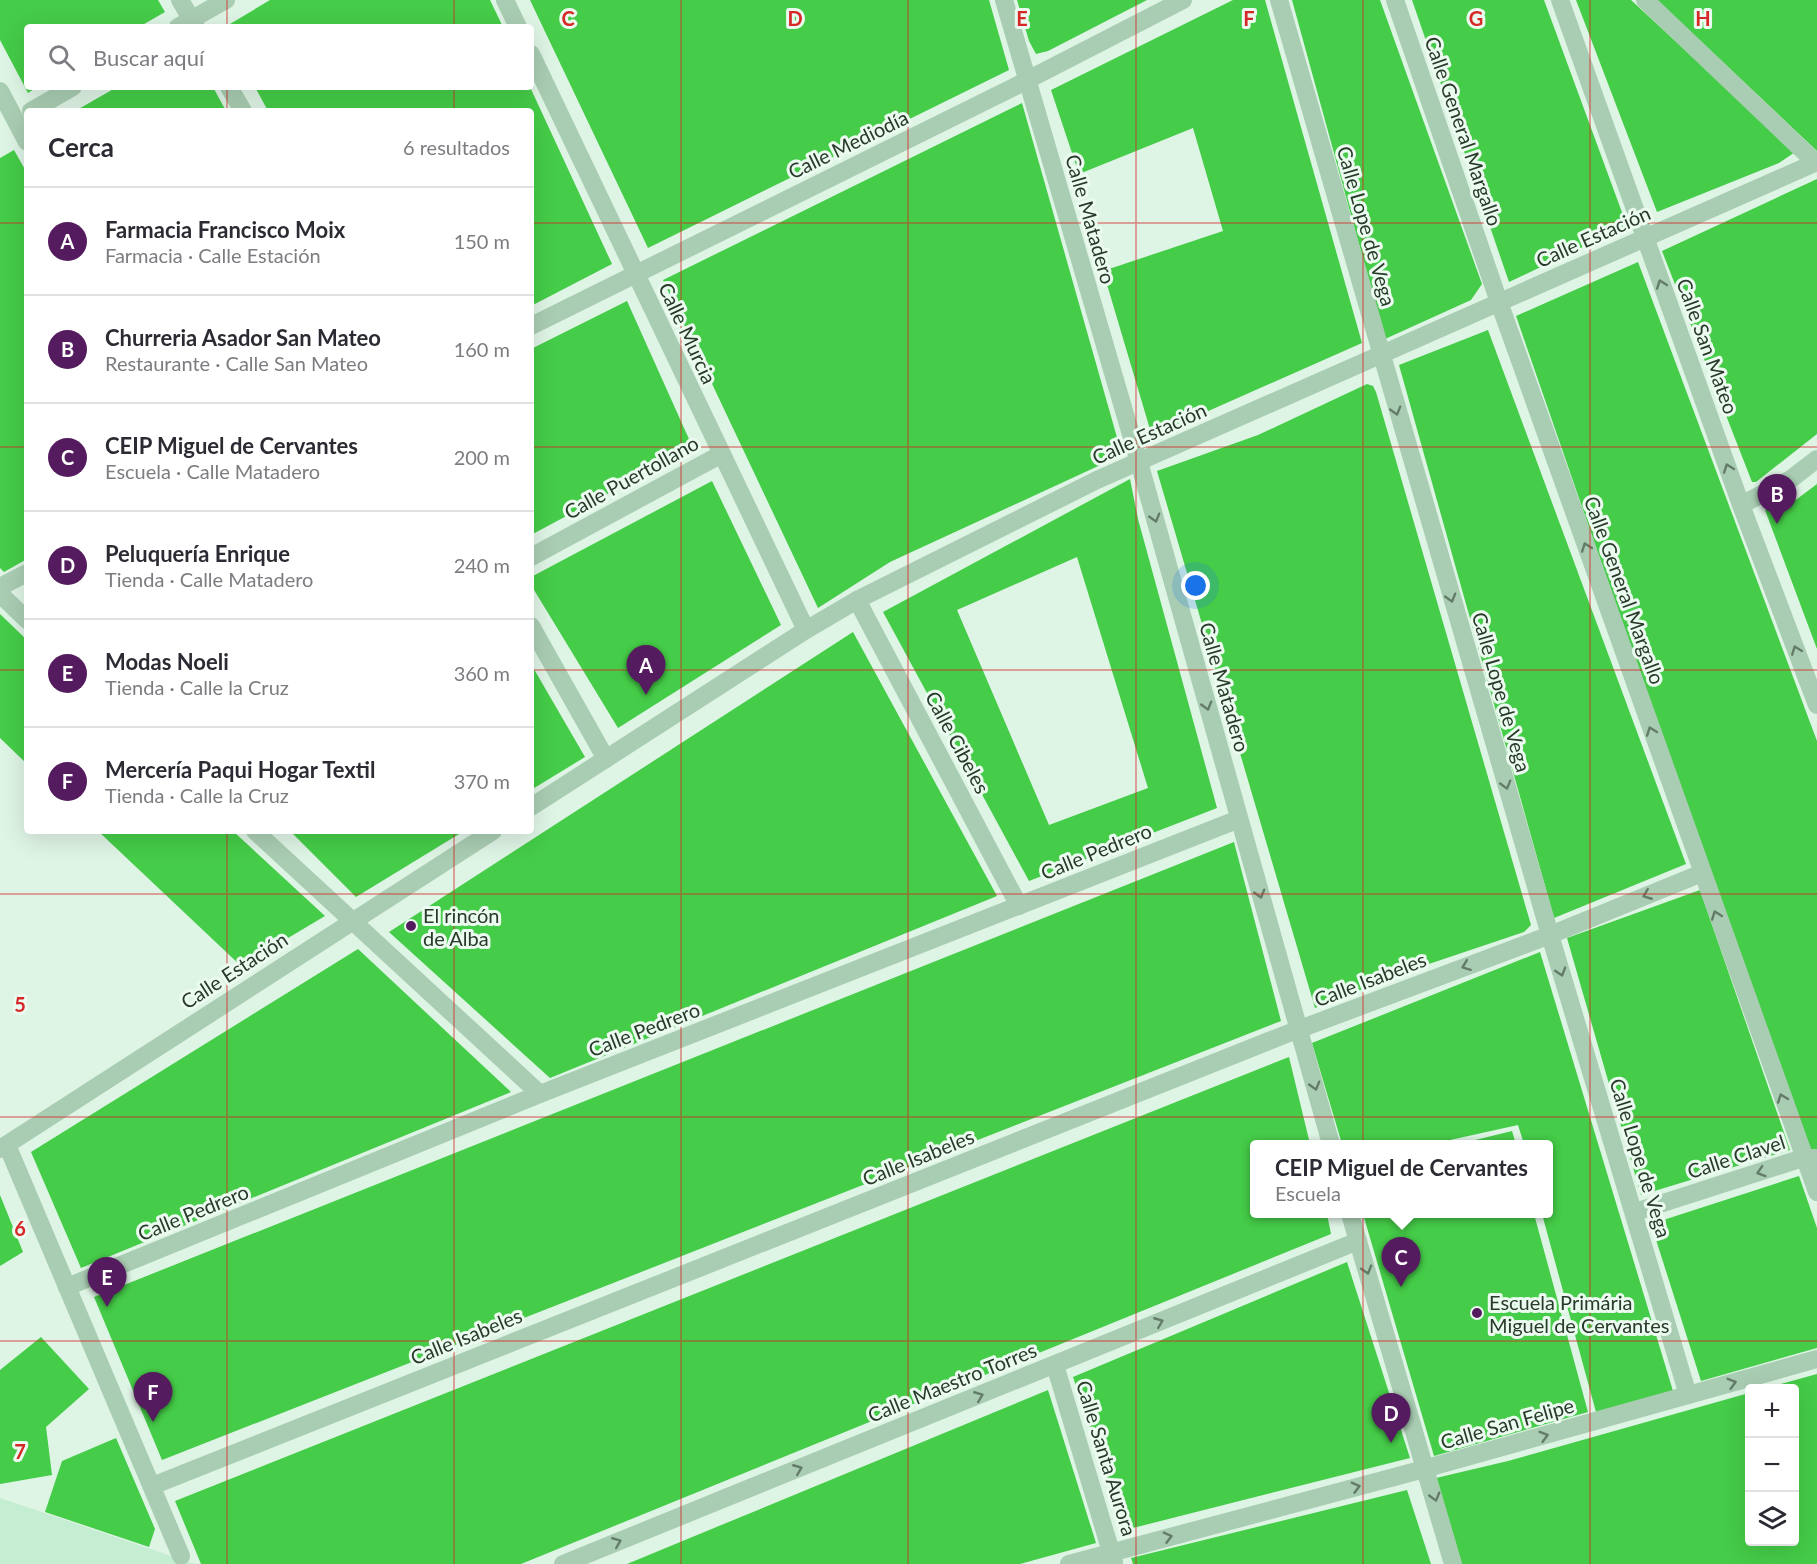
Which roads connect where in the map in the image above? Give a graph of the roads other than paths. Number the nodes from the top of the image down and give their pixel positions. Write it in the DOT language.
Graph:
graph roads {
  1 [pos="180,0"];
  2 [pos="226,0"];
  3 [pos="505,0"];
  4 [pos="1004,0"];
  5 [pos="1184,0"];
  6 [pos="1280,0"];
  7 [pos="1395,0"];
  8 [pos="1560,0"];
  9 [pos="1645,0"];
  10 [pos="188,24"];
  11 [pos="517,24"];
  12 [pos="534,60"];
  13 [pos="1027,81"];
  14 [pos="68,90"];
  15 [pos="231,90"];
  16 [pos="0,92"];
  17 [pos="36,108"];
  18 [pos="241,108"];
  19 [pos="18,118"];
  20 [pos="24,134"];
  21 [pos="1816,162"];
  22 [pos="1645,238"];
  23 [pos="634,273"];
  24 [pos="1499,302"];
  25 [pos="534,324"];
  26 [pos="1380,355"];
  27 [pos="720,454"];
  28 [pos="1817,459"];
  29 [pos="1139,462"];
  30 [pos="1741,505"];
  31 [pos="534,555"];
  32 [pos="24,575"];
  33 [pos="0,587"];
  34 [pos="0,594"];
  35 [pos="857,600"];
  36 [pos="24,617"];
  37 [pos="806,630"];
  38 [pos="534,631"];
  39 [pos="1811,671"];
  40 [pos="1817,705"];
  41 [pos="606,759"];
  42 [pos="534,805"];
  43 [pos="1239,819"];
  44 [pos="258,834"];
  45 [pos="488,834"];
  46 [pos="1702,873"];
  47 [pos="1019,906"];
  48 [pos="352,920"];
  49 [pos="1550,935"];
  50 [pos="1299,1029"];
  51 [pos="540,1094"];
  52 [pos="1330,1140"];
  53 [pos="4,1147"];
  54 [pos="1810,1158"];
  55 [pos="1817,1192"];
  56 [pos="1635,1212"];
  57 [pos="1351,1218"];
  58 [pos="1358,1240"];
  59 [pos="67,1287"];
  60 [pos="1817,1359"];
  61 [pos="1055,1365"];
  62 [pos="1688,1395"];
  63 [pos="1427,1468"];
  64 [pos="152,1486"];
  65 [pos="181,1556"];
  66 [pos="1113,1558"];
  67 [pos="563,1564"];
  68 [pos="1070,1564"];
  69 [pos="1453,1564"];
  1 -- 10 [label="street"];
  2 -- 10 [label="street"];
  3 -- 11 [label="street"];
  4 -- 13 [label="street, Calle Matadero"];
  5 -- 13 [label="street, Calle Mediodía"];
  6 -- 26 [label="street, Calle Lope de Vega"];
  7 -- 24 [label="street, Calle General Margallo"];
  8 -- 22 [label="street, Calle San Mateo"];
  9 -- 21 [label="street"];
  12 -- 23 [label="street, Calle Murcia"];
  13 -- 23 [label="street, Calle Mediodía"];
  13 -- 29 [label="street, Calle Matadero"];
  14 -- 17 [label="street"];
  15 -- 18 [label="street"];
  16 -- 19 [label="street"];
  19 -- 20 [label="street"];
  21 -- 22 [label="street, Calle Estación"];
  22 -- 24 [label="street, Calle Estación"];
  30 -- 22 [label="street, Calle San Mateo, one-way"];
  23 -- 25 [label="street, Calle Mediodía"];
  23 -- 27 [label="street, Calle Murcia"];
  24 -- 26 [label="street, Calle Estación"];
  46 -- 24 [label="street, Calle General Margallo, one-way"];
  26 -- 29 [label="street, Calle Estación"];
  26 -- 49 [label="street, Calle Lope de Vega, one-way"];
  27 -- 31 [label="street, Calle Puertollano"];
  27 -- 37 [label="street, Calle Murcia"];
  28 -- 30 [label="street"];
  29 -- 35 [label="street, Calle Estación"];
  29 -- 43 [label="street, Calle Matadero, one-way"];
  39 -- 30 [label="street, Calle San Mateo, one-way"];
  32 -- 33 [label="street"];
  34 -- 36 [label="street"];
  35 -- 37 [label="street, Calle Estación"];
  35 -- 47 [label="street, Calle Cibeles"];
  37 -- 41 [label="street, Calle Estación"];
  38 -- 41 [label="street"];
  39 -- 40 [label="street, Calle San Mateo"];
  41 -- 42 [label="street, Calle Estación"];
  43 -- 47 [label="street, Calle Pedrero"];
  43 -- 50 [label="street, Calle Matadero, one-way"];
  44 -- 48 [label="street"];
  45 -- 48 [label="street, Calle Estación"];
  46 -- 49 [label="street, Calle Isabeles, one-way"];
  54 -- 46 [label="street, Calle General Margallo, one-way"];
  47 -- 51 [label="street, Calle Pedrero"];
  48 -- 51 [label="street"];
  48 -- 53 [label="street, Calle Estación"];
  49 -- 50 [label="street, Calle Isabeles, one-way"];
  49 -- 56 [label="street, Calle Lope de Vega, one-way"];
  50 -- 52 [label="street, Calle Matadero, one-way"];
  50 -- 64 [label="street, Calle Isabeles"];
  51 -- 59 [label="street, Calle Pedrero"];
  53 -- 59 [label="street"];
  54 -- 55 [label="street, Calle General Margallo"];
  54 -- 56 [label="street, Calle Clavel, one-way"];
  56 -- 62 [label="street, Calle Lope de Vega"];
  57 -- 58 [label="street"];
  61 -- 58 [label="street, Calle Maestro Torres, one-way"];
  58 -- 63 [label="street, one-way"];
  59 -- 64 [label="street"];
  62 -- 60 [label="street, Calle San Felipe, one-way"];
  61 -- 66 [label="street, Calle Santa Aurora"];
  67 -- 61 [label="street, Calle Maestro Torres, one-way"];
  63 -- 62 [label="street, Calle San Felipe, one-way"];
  66 -- 63 [label="street, Calle San Felipe, one-way"];
  63 -- 69 [label="street, one-way"];
  64 -- 65 [label="street"];
  66 -- 68 [label="street, Calle San Felipe"];
}
